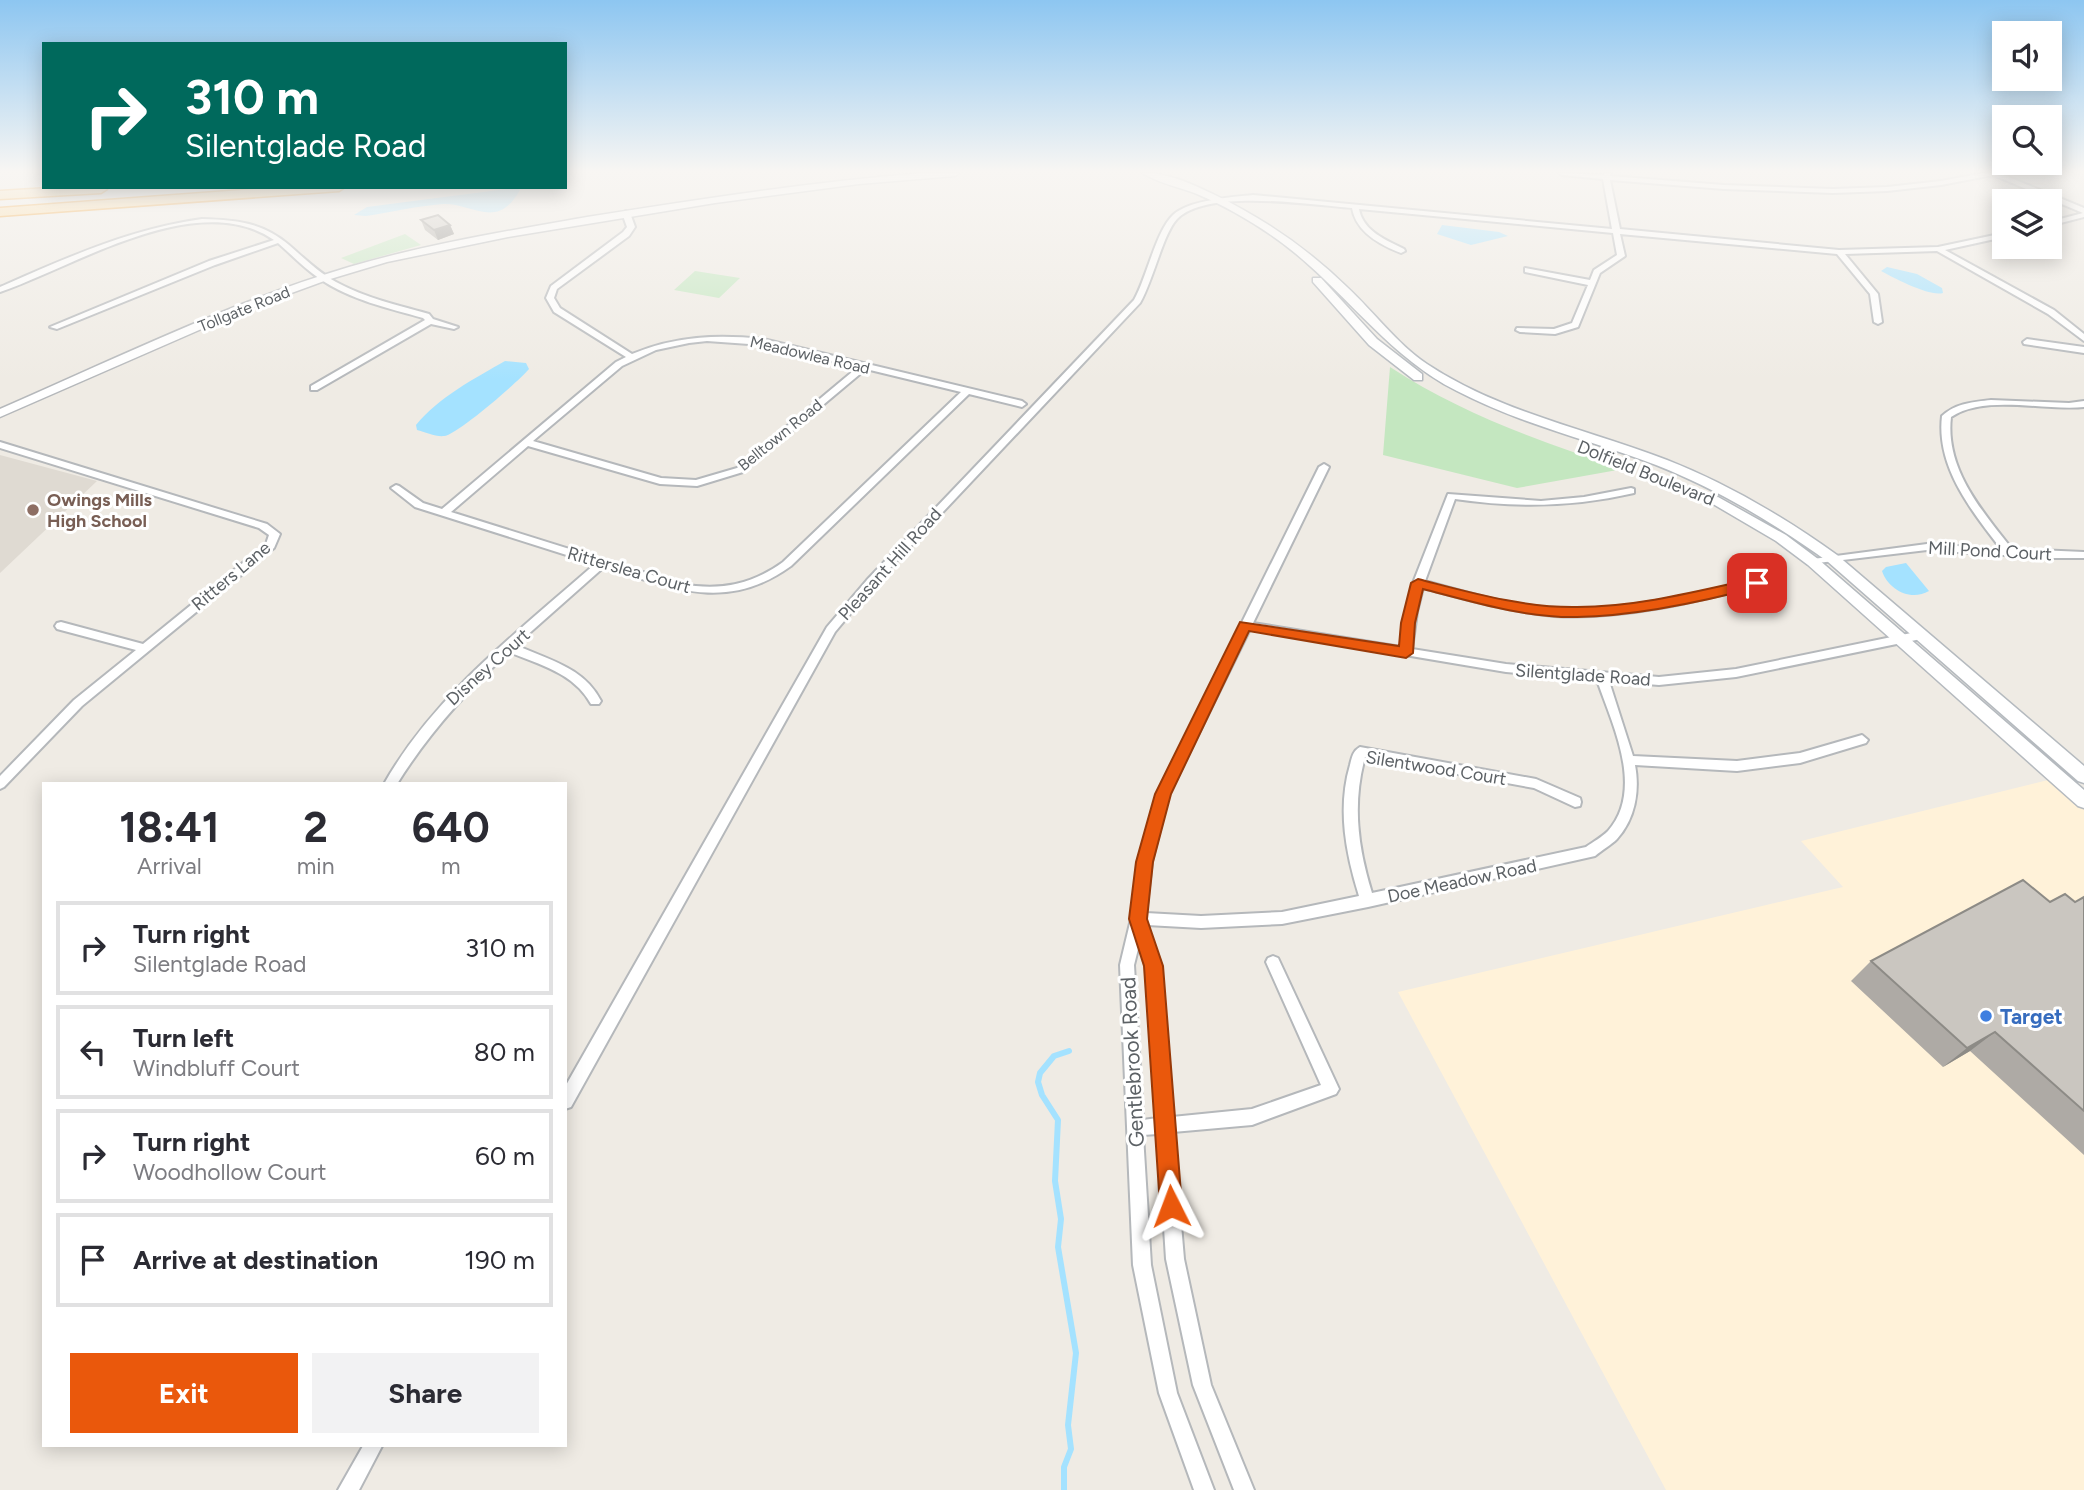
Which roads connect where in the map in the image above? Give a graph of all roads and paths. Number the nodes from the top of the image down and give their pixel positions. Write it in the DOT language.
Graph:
graph roads {
  1 [pos="113,243"];
  2 [pos="273,243"];
  3 [pos="280,243"];
  4 [pos="461,243"];
  5 [pos="615,243"];
  6 [pos="1164,243"];
  7 [pos="1273,243"];
  8 [pos="1288,243"];
  9 [pos="1387,243"];
  10 [pos="1620,243"];
  11 [pos="1735,243"];
  12 [pos="1966,243"];
  13 [pos="1938,248"];
  14 [pos="1401,251"];
  15 [pos="1839,252"];
  16 [pos="1528,270"];
  17 [pos="323,278"];
  18 [pos="1592,283"];
  19 [pos="0,290"];
  20 [pos="430,321"];
  21 [pos="1878,322"];
  22 [pos="54,327"];
  23 [pos="454,327"];
  24 [pos="1520,330"];
  25 [pos="2084,338"];
  26 [pos="2027,342"];
  27 [pos="2084,350"];
  28 [pos="632,357"];
  29 [pos="863,367"];
  30 [pos="314,388"];
  31 [pos="966,392"];
  32 [pos="1022,404"];
  33 [pos="2084,404"];
  34 [pos="0,413"];
  35 [pos="525,442"];
  36 [pos="0,445"];
  37 [pos="1324,467"];
  38 [pos="396,488"];
  39 [pos="1632,491"];
  40 [pos="443,513"];
  41 [pos="2008,551"];
  42 [pos="2084,555"];
  43 [pos="1832,558"];
  44 [pos="1813,562"];
  45 [pos="602,563"];
  46 [pos="1418,583"];
  47 [pos="1757,583"];
  48 [pos="1245,625"];
  49 [pos="61,626"];
  50 [pos="1921,635"];
  51 [pos="1901,638"];
  52 [pos="509,647"];
  53 [pos="143,648"];
  54 [pos="1406,653"];
  55 [pos="1602,678"];
  56 [pos="594,701"];
  57 [pos="1861,740"];
  58 [pos="1628,760"];
  59 [pos="2084,776"];
  60 [pos="391,782"];
  61 [pos="0,784"];
  62 [pos="2084,801"];
  63 [pos="1575,802"];
  64 [pos="1368,901"];
  65 [pos="1138,919"];
  66 [pos="1273,962"];
  67 [pos="567,1098"];
  68 [pos="1166,1126"];
  69 [pos="1135,1128"];
  70 [pos="372,1447"];
  71 [pos="348,1490"];
  72 [pos="1204,1490"];
  73 [pos="1244,1490"];
  1 -- 19 [label="street"];
  2 -- 22 [label="street"];
  3 -- 17 [label="street"];
  4 -- 17 [label="street, Tollgate Road"];
  5 -- 28 [label="street"];
  6 -- 67 [label="street, Pleasant Hill Road"];
  7 -- 44 [label="main road, Dolfield Boulevard"];
  8 -- 43 [label="main road, Dolfield Boulevard"];
  9 -- 14 [label="street"];
  10 -- 18 [label="street"];
  11 -- 15 [label="street, Pleasant Hill Road"];
  12 -- 13 [label="street, Pleasant Hill Road"];
  13 -- 15 [label="street, Pleasant Hill Road"];
  13 -- 25 [label="street"];
  15 -- 21 [label="street"];
  16 -- 18 [label="street"];
  17 -- 20 [label="street"];
  17 -- 34 [label="street, Tollgate Road"];
  18 -- 24 [label="street"];
  20 -- 23 [label="street"];
  20 -- 30 [label="street"];
  26 -- 27 [label="street"];
  28 -- 29 [label="street, Meadowlea Road"];
  28 -- 35 [label="street, Meadowlea Road"];
  29 -- 31 [label="street, Meadowlea Road"];
  29 -- 35 [label="street, Belltown Road"];
  31 -- 32 [label="street, Meadowlea Road"];
  31 -- 45 [label="street, Ritterslea Court"];
  33 -- 41 [label="street"];
  35 -- 40 [label="street, Meadowlea Road"];
  36 -- 53 [label="street, Ritters Lane"];
  37 -- 48 [label="street, Gentlebrook Road"];
  38 -- 40 [label="street, Ritterslea Court"];
  39 -- 46 [label="street"];
  40 -- 45 [label="street, Ritterslea Court"];
  41 -- 42 [label="street, Mill Pond Court"];
  41 -- 43 [label="street, Mill Pond Court"];
  43 -- 44 [label="street, Mill Pond Court"];
  43 -- 50 [label="main road, Dolfield Boulevard"];
  44 -- 51 [label="main road, Dolfield Boulevard"];
  45 -- 52 [label="street, Disney Court"];
  46 -- 47 [label="street"];
  46 -- 54 [label="street"];
  48 -- 54 [label="street, Silentglade Road"];
  48 -- 65 [label="street, Gentlebrook Road"];
  49 -- 53 [label="street"];
  50 -- 51 [label="street, Silentglade Road"];
  50 -- 59 [label="main road, Dolfield Boulevard"];
  51 -- 55 [label="street, Silentglade Road"];
  51 -- 62 [label="main road, Dolfield Boulevard"];
  52 -- 56 [label="street"];
  52 -- 60 [label="street, Disney Court"];
  53 -- 61 [label="street, Ritters Lane"];
  54 -- 55 [label="street, Silentglade Road"];
  55 -- 58 [label="street, Doe Meadow Road"];
  57 -- 58 [label="street"];
  58 -- 64 [label="street, Doe Meadow Road"];
  63 -- 64 [label="street, Silentwood Court"];
  64 -- 65 [label="street, Doe Meadow Road"];
  65 -- 68 [label="street, Gentlebrook Road"];
  65 -- 69 [label="street, Gentlebrook Road"];
  66 -- 68 [label="street"];
  68 -- 69 [label="street"];
  68 -- 73 [label="street, Gentlebrook Road"];
  69 -- 72 [label="street, Gentlebrook Road"];
  70 -- 71 [label="street"];
}
